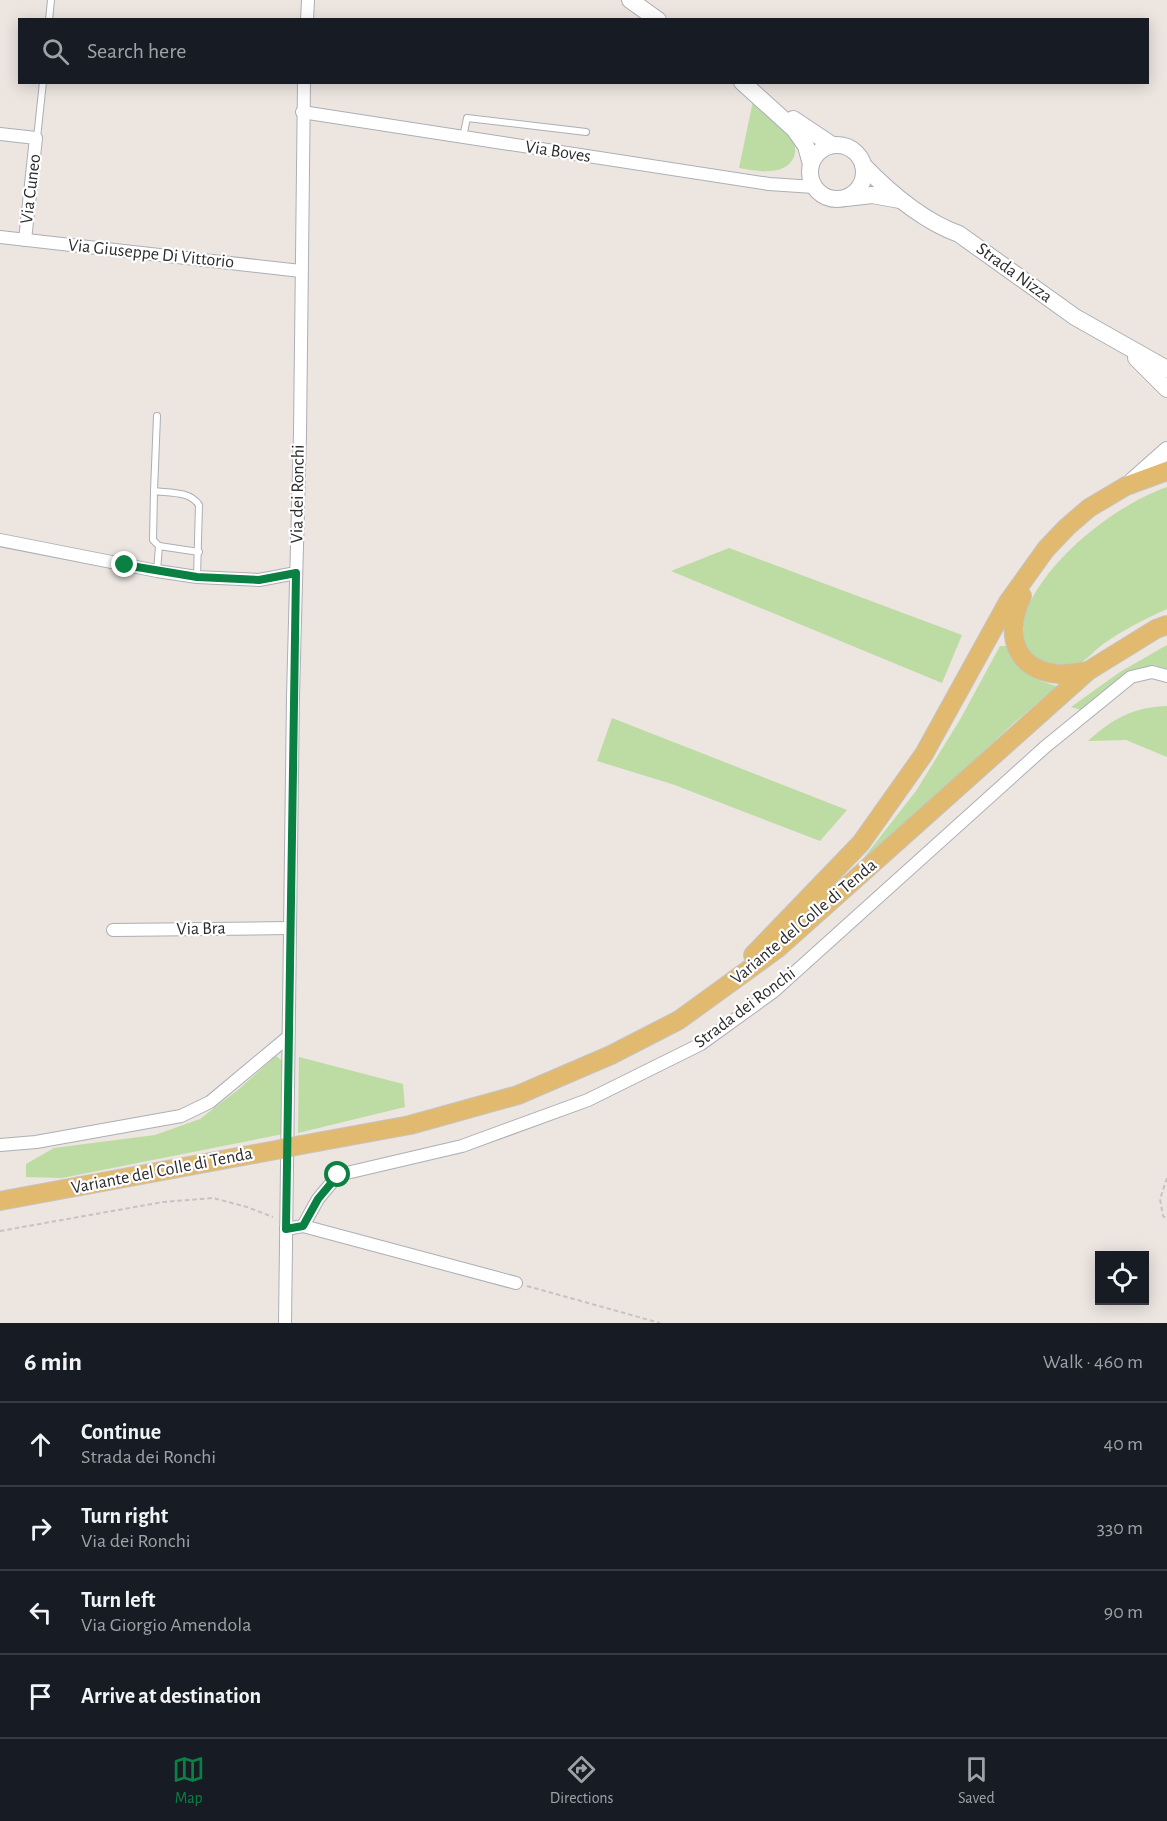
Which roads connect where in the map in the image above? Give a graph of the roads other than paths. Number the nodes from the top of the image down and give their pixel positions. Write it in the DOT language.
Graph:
graph roads {
  1 [pos="51,0"];
  2 [pos="308,0"];
  3 [pos="630,0"];
  4 [pos="49,18"];
  5 [pos="307,18"];
  6 [pos="655,18"];
  7 [pos="42,84"];
  8 [pos="304,84"];
  9 [pos="744,84"];
  10 [pos="759,97"];
  11 [pos="302,112"];
  12 [pos="586,132"];
  13 [pos="0,134"];
  14 [pos="36,138"];
  15 [pos="463,138"];
  16 [pos="832,145"];
  17 [pos="811,164"];
  18 [pos="863,165"];
  19 [pos="814,187"];
  20 [pos="845,198"];
  21 [pos="903,200"];
  22 [pos="0,237"];
  23 [pos="25,240"];
  24 [pos="301,271"];
  25 [pos="1125,347"];
  26 [pos="1167,369"];
  27 [pos="1167,389"];
  28 [pos="157,416"];
  29 [pos="1167,450"];
  30 [pos="1167,471"];
  31 [pos="1126,486"];
  32 [pos="154,491"];
  33 [pos="0,540"];
  34 [pos="159,546"];
  35 [pos="1046,549"];
  36 [pos="199,552"];
  37 [pos="157,571"];
  38 [pos="296,573"];
  39 [pos="197,577"];
  40 [pos="1167,625"];
  41 [pos="1167,634"];
  42 [pos="1141,638"];
  43 [pos="1088,670"];
  44 [pos="1167,676"];
  45 [pos="290,928"];
  46 [pos="113,930"];
  47 [pos="708,1001"];
  48 [pos="288,1037"];
  49 [pos="0,1145"];
  50 [pos="0,1201"];
  51 [pos="303,1226"];
  52 [pos="286,1229"];
  53 [pos="516,1283"];
  54 [pos="285,1323"];
  1 -- 4 [label="lane"];
  2 -- 5 [label="street"];
  3 -- 6 [label="street"];
  7 -- 14 [label="lane"];
  8 -- 11 [label="street, Via dei Ronchi"];
  9 -- 10 [label="street, Strada Nizza"];
  10 -- 16 [label="street, Strada Nizza"];
  10 -- 17 [label="street, Strada Nizza"];
  11 -- 15 [label="street, Via Boves"];
  11 -- 24 [label="street, Via dei Ronchi"];
  12 -- 15 [label="lane"];
  13 -- 14 [label="street, Via Cuneo"];
  14 -- 23 [label="street, Via Cuneo"];
  15 -- 19 [label="street, Via Boves"];
  16 -- 17 [label="street"];
  16 -- 18 [label="street, Strada Nizza"];
  17 -- 19 [label="street, Strada Nizza"];
  18 -- 20 [label="street"];
  18 -- 21 [label="street, Strada Nizza"];
  19 -- 20 [label="street, Strada Nizza"];
  20 -- 21 [label="street, Strada Nizza"];
  21 -- 25 [label="street, Strada Nizza"];
  22 -- 23 [label="street, Via Giuseppe Di Vittorio"];
  23 -- 24 [label="street, Via Giuseppe Di Vittorio"];
  24 -- 38 [label="street, Via dei Ronchi"];
  25 -- 26 [label="street"];
  25 -- 27 [label="street"];
  28 -- 32 [label="lane"];
  29 -- 31 [label="street"];
  30 -- 31 [label="main road"];
  31 -- 35 [label="main road"];
  32 -- 34 [label="lane"];
  32 -- 36 [label="lane"];
  33 -- 37 [label="street"];
  34 -- 36 [label="lane"];
  34 -- 37 [label="lane"];
  35 -- 43 [label="main road"];
  35 -- 47 [label="main road"];
  36 -- 39 [label="lane"];
  37 -- 39 [label="street"];
  38 -- 39 [label="street"];
  38 -- 45 [label="street, Via dei Ronchi"];
  40 -- 42 [label="main road, Variante del Colle di Tenda"];
  41 -- 42 [label="street"];
  42 -- 43 [label="main road, Variante del Colle di Tenda"];
  43 -- 47 [label="main road, Variante del Colle di Tenda"];
  44 -- 51 [label="street, Strada dei Ronchi"];
  45 -- 46 [label="street, Via Bra"];
  45 -- 48 [label="street, Via dei Ronchi"];
  47 -- 50 [label="main road, Variante del Colle di Tenda, bridge"];
  48 -- 49 [label="street"];
  48 -- 52 [label="street, Via dei Ronchi"];
  51 -- 52 [label="street"];
  51 -- 53 [label="street"];
  52 -- 54 [label="street"];
}
